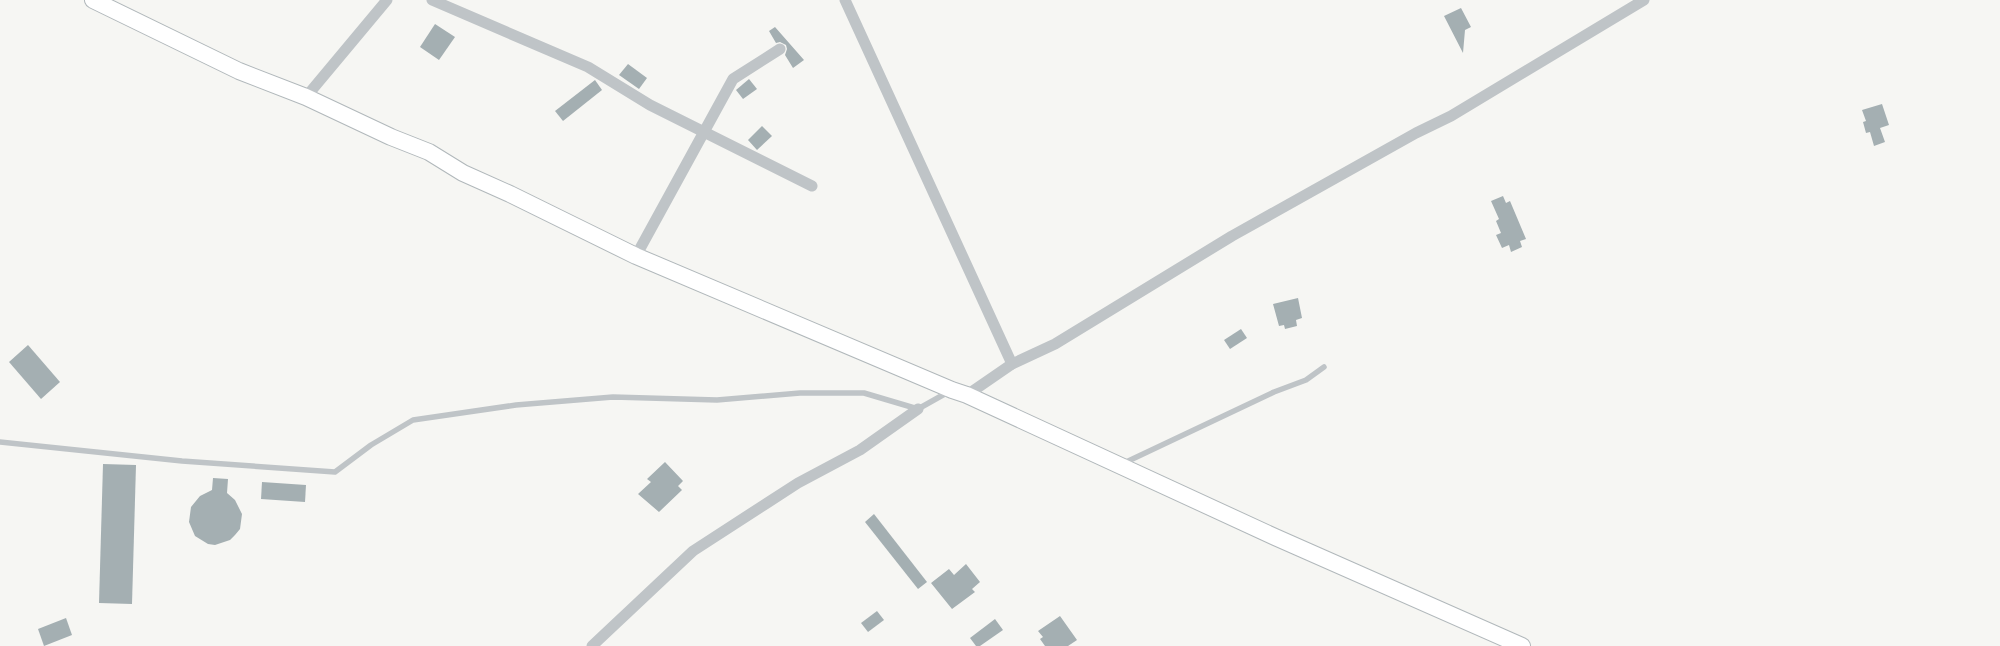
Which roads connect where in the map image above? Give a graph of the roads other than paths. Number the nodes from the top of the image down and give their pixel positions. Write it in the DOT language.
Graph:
graph roads {
  1 [pos="93,0"];
  2 [pos="387,0"];
  3 [pos="432,0"];
  4 [pos="845,0"];
  5 [pos="1644,0"];
  6 [pos="780,49"];
  7 [pos="306,97"];
  8 [pos="702,133"];
  9 [pos="812,186"];
  10 [pos="636,256"];
  11 [pos="1012,364"];
  12 [pos="1324,367"];
  13 [pos="959,393"];
  14 [pos="918,409"];
  15 [pos="0,442"];
  16 [pos="1120,465"];
  17 [pos="592,646"];
  18 [pos="1522,646"];
  1 -- 7 [label="main road"];
  2 -- 7 [label="street"];
  3 -- 8 [label="street"];
  4 -- 11 [label="street"];
  5 -- 11 [label="street"];
  6 -- 8 [label="street"];
  7 -- 10 [label="main road"];
  8 -- 9 [label="street"];
  8 -- 10 [label="street"];
  10 -- 13 [label="main road"];
  11 -- 13 [label="street"];
  12 -- 16 [label="lane"];
  13 -- 14 [label="lane"];
  13 -- 16 [label="main road"];
  14 -- 15 [label="lane"];
  14 -- 17 [label="street"];
  16 -- 18 [label="main road"];
}
